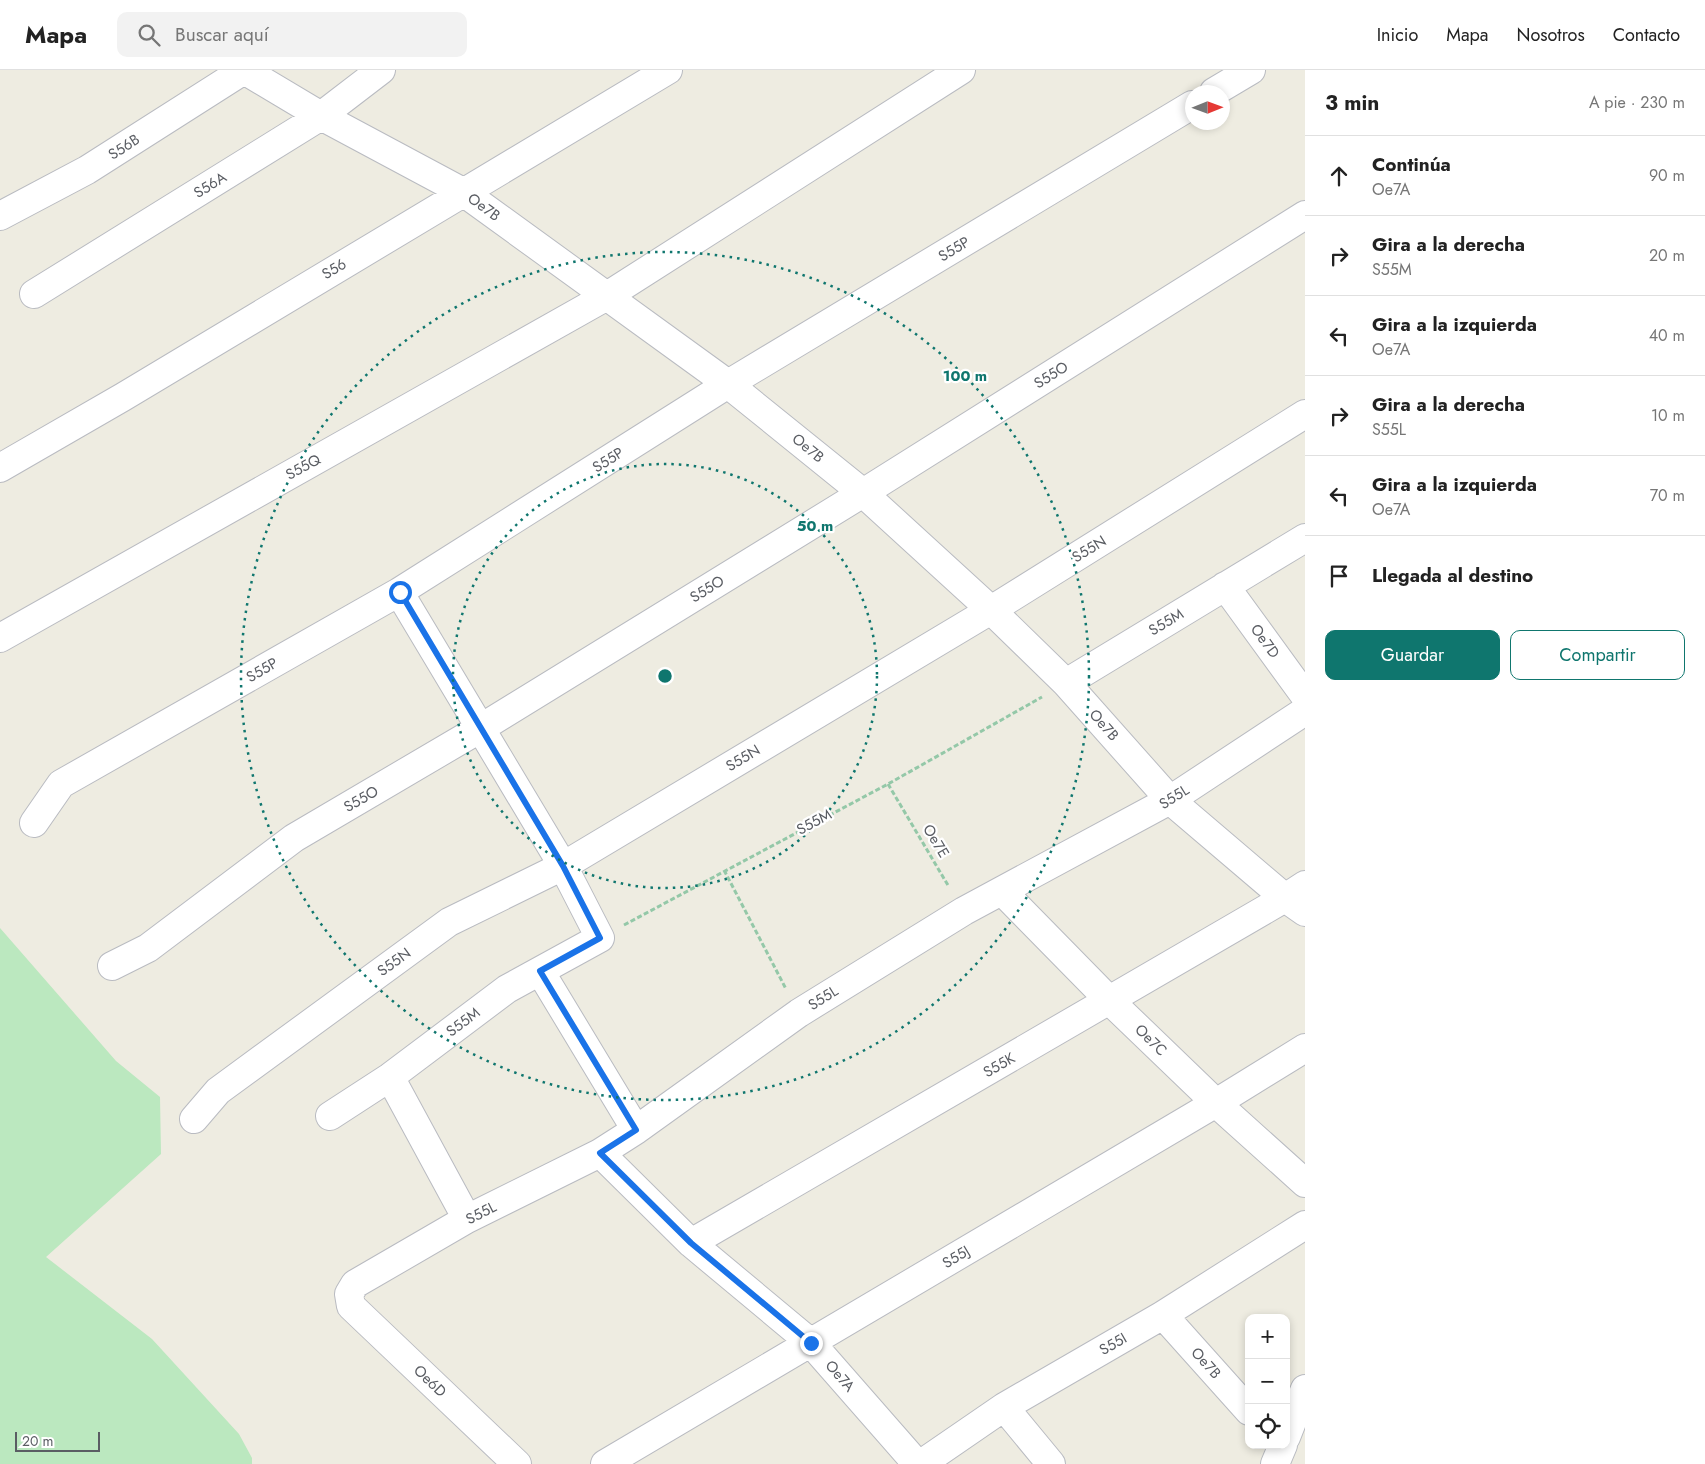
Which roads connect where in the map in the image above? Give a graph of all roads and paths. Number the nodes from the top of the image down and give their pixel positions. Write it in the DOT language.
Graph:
graph roads {
  1 [pos="244,70"];
  2 [pos="381,70"];
  3 [pos="668,70"];
  4 [pos="961,70"];
  5 [pos="1252,70"];
  6 [pos="1226,85"];
  7 [pos="1185,109"];
  8 [pos="321,116"];
  9 [pos="463,192"];
  10 [pos="1305,215"];
  11 [pos="0,216"];
  12 [pos="34,294"];
  13 [pos="607,296"];
  14 [pos="728,384"];
  15 [pos="1305,414"];
  16 [pos="0,468"];
  17 [pos="863,493"];
  18 [pos="1305,538"];
  19 [pos="1226,586"];
  20 [pos="400,592"];
  21 [pos="991,610"];
  22 [pos="0,638"];
  23 [pos="1066,683"];
  24 [pos="1305,696"];
  25 [pos="1305,711"];
  26 [pos="481,728"];
  27 [pos="888,784"];
  28 [pos="1170,800"];
  29 [pos="34,823"];
  30 [pos="563,866"];
  31 [pos="724,870"];
  32 [pos="1002,891"];
  33 [pos="1298,899"];
  34 [pos="964,911"];
  35 [pos="600,938"];
  36 [pos="112,966"];
  37 [pos="540,971"];
  38 [pos="1110,1001"];
  39 [pos="799,1013"];
  40 [pos="1305,1048"];
  41 [pos="390,1077"];
  42 [pos="1216,1103"];
  43 [pos="330,1116"];
  44 [pos="194,1119"];
  45 [pos="636,1130"];
  46 [pos="600,1153"];
  47 [pos="1305,1183"];
  48 [pos="467,1219"];
  49 [pos="1305,1225"];
  50 [pos="691,1243"];
  51 [pos="349,1294"];
  52 [pos="1163,1316"];
  53 [pos="811,1343"];
  54 [pos="1305,1389"];
  55 [pos="1004,1407"];
  56 [pos="1245,1407"];
  57 [pos="1290,1426"];
  58 [pos="517,1464"];
  59 [pos="605,1464"];
  60 [pos="919,1464"];
  61 [pos="1051,1464"];
  1 -- 8 [label="street, Oe7B"];
  1 -- 11 [label="street, S56B"];
  2 -- 8 [label="street, S56A"];
  3 -- 9 [label="street, S56"];
  4 -- 13 [label="street"];
  5 -- 6 [label="street"];
  7 -- 14 [label="street, S55P"];
  8 -- 9 [label="street, Oe7B"];
  8 -- 12 [label="street, S56A"];
  9 -- 13 [label="street, Oe7B"];
  9 -- 16 [label="street, S56"];
  10 -- 17 [label="street, S55O"];
  13 -- 14 [label="street, Oe7B"];
  13 -- 22 [label="street, S55Q"];
  14 -- 17 [label="street, Oe7B"];
  14 -- 20 [label="street, S55P"];
  15 -- 21 [label="street, S55N"];
  17 -- 21 [label="street, Oe7B"];
  17 -- 26 [label="street, S55O"];
  18 -- 19 [label="street, S55M"];
  19 -- 23 [label="street, S55M"];
  19 -- 24 [label="street, Oe7D"];
  20 -- 26 [label="street"];
  20 -- 29 [label="street, S55P"];
  21 -- 23 [label="street, Oe7B"];
  21 -- 30 [label="street, S55N"];
  23 -- 27 [label="path, S55M"];
  23 -- 28 [label="street, Oe7B"];
  25 -- 28 [label="street, S55L"];
  26 -- 30 [label="street"];
  26 -- 36 [label="street, S55O"];
  27 -- 31 [label="path, S55M"];
  27 -- 34 [label="path, Oe7E"];
  28 -- 32 [label="street, S55L"];
  28 -- 33 [label="street, Oe7B"];
  30 -- 35 [label="street"];
  30 -- 44 [label="street, S55N"];
  31 -- 35 [label="path, S55M"];
  31 -- 39 [label="path"];
  32 -- 34 [label="street, S55L"];
  32 -- 38 [label="street, Oe7C"];
  33 -- 38 [label="street, S55K"];
  34 -- 39 [label="street, S55L"];
  35 -- 37 [label="street, S55M"];
  37 -- 41 [label="street, S55M"];
  37 -- 45 [label="street"];
  38 -- 42 [label="street, Oe7C"];
  38 -- 50 [label="street, S55K"];
  39 -- 45 [label="street, S55L"];
  40 -- 42 [label="street, S55J"];
  41 -- 43 [label="street, S55M"];
  41 -- 48 [label="street"];
  42 -- 47 [label="street, Oe7C"];
  42 -- 53 [label="street, S55J"];
  45 -- 46 [label="street, S55L"];
  46 -- 48 [label="street, S55L"];
  46 -- 50 [label="street, Oe7A"];
  48 -- 51 [label="street, S55L"];
  49 -- 52 [label="street, S55I"];
  50 -- 53 [label="street, Oe7A"];
  51 -- 58 [label="street, Oe6D"];
  52 -- 55 [label="street, S55I"];
  52 -- 56 [label="street, Oe7B"];
  53 -- 59 [label="street, S55J"];
  53 -- 60 [label="street, Oe7A"];
  54 -- 57 [label="street"];
  55 -- 60 [label="street, S55I"];
  55 -- 61 [label="street"];
}
